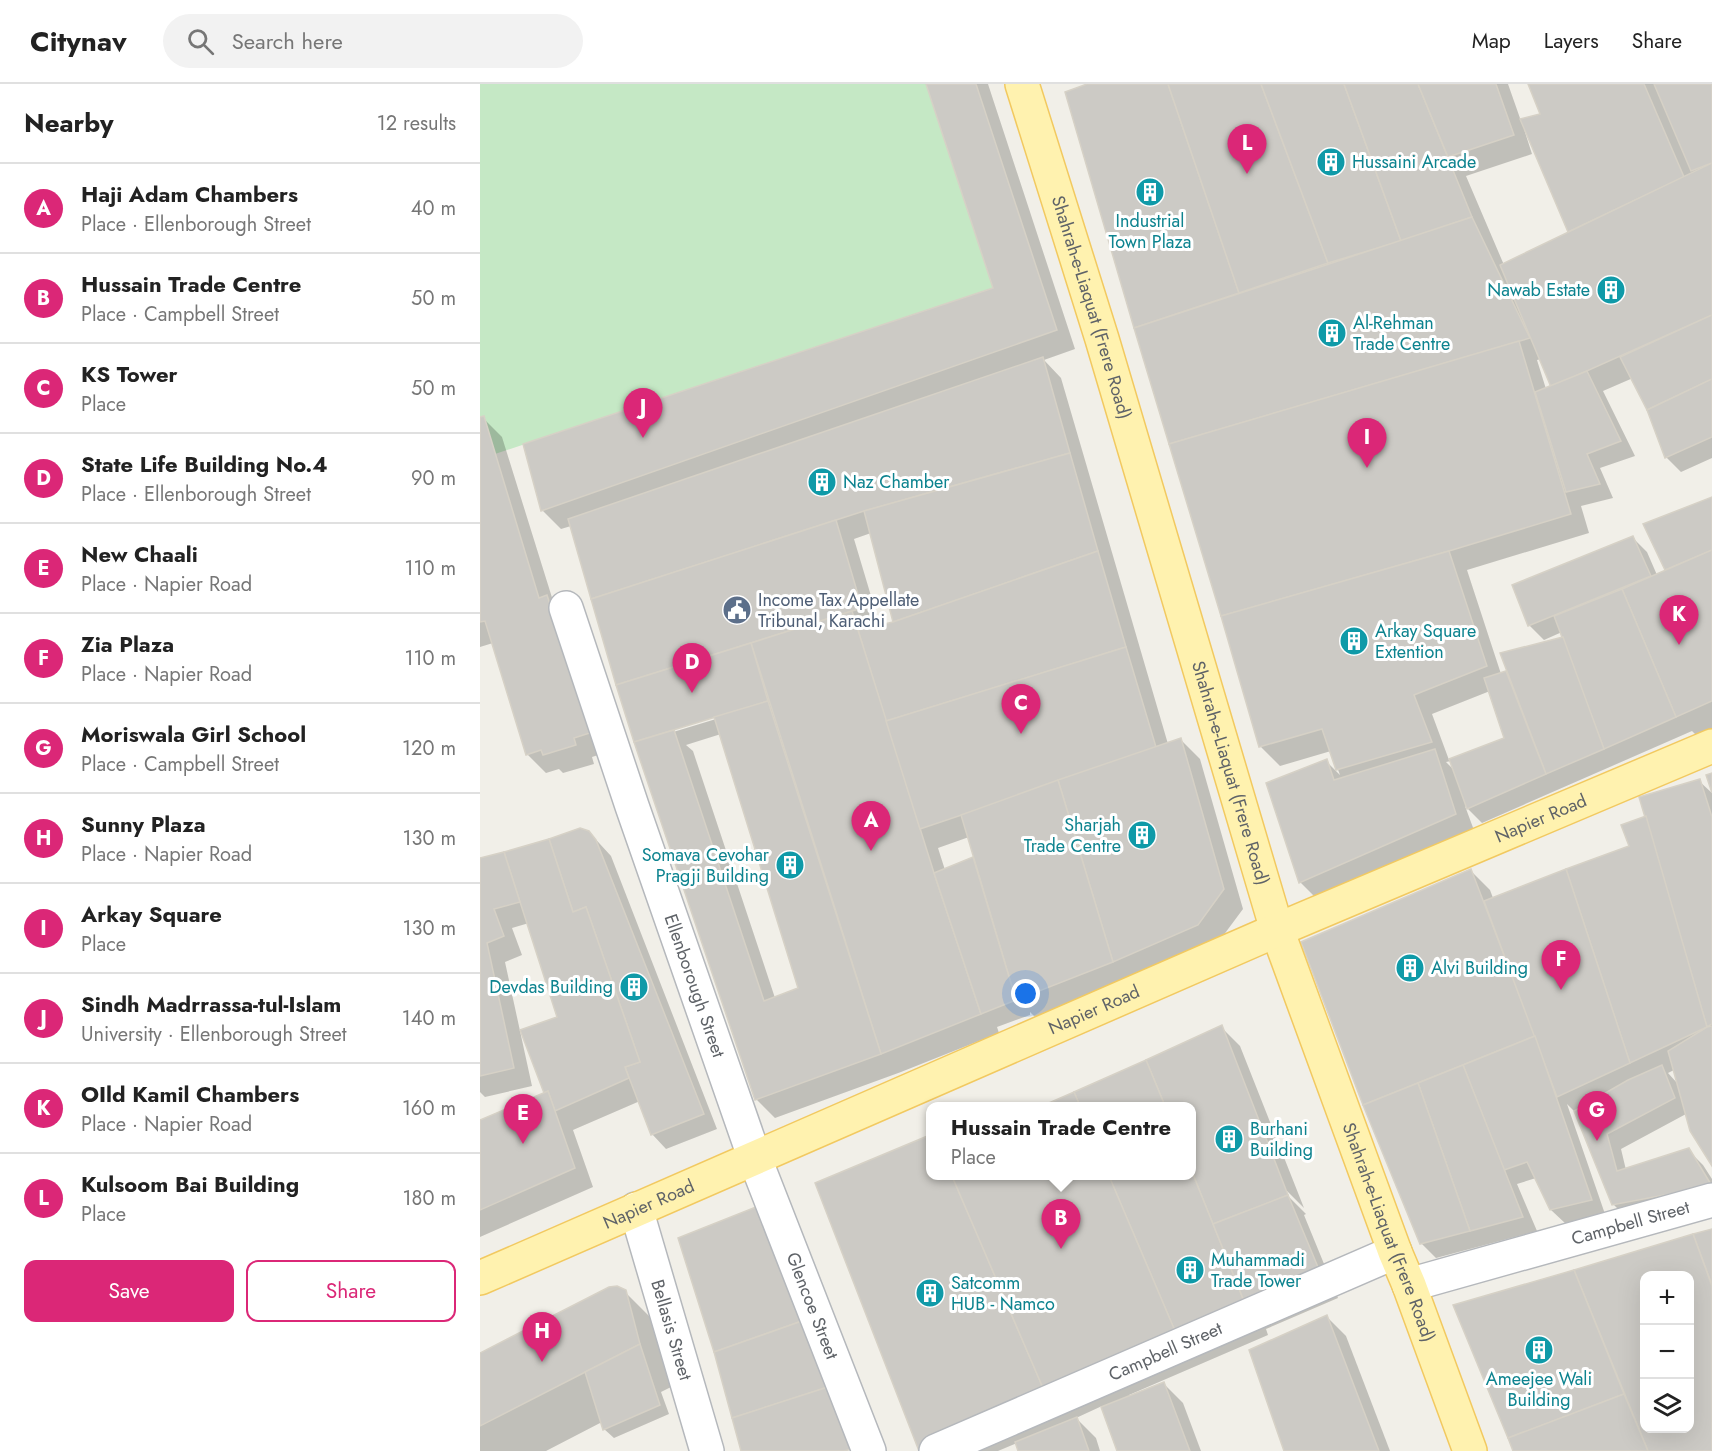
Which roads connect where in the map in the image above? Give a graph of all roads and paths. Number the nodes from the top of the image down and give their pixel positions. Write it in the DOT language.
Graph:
graph roads {
  1 [pos="1022,84"];
  2 [pos="566,608"];
  3 [pos="1712,746"];
  4 [pos="1277,930"];
  5 [pos="755,1159"];
  6 [pos="1712,1200"];
  7 [pos="636,1209"];
  8 [pos="1395,1252"];
  9 [pos="480,1278"];
  10 [pos="1409,1285"];
  11 [pos="707,1451"];
  12 [pos="869,1451"];
  13 [pos="936,1451"];
  14 [pos="1470,1451"];
  1 -- 4 [label="main road, Shahrah-e-Liaquat (Frere Road)"];
  2 -- 5 [label="street, Ellenborough Street"];
  3 -- 4 [label="main road, Napier Road"];
  4 -- 5 [label="main road, Napier Road"];
  4 -- 8 [label="main road, Shahrah-e-Liaquat (Frere Road)"];
  5 -- 7 [label="main road, Napier Road"];
  5 -- 12 [label="street, Glencoe Street"];
  6 -- 10 [label="street, Campbell Street"];
  7 -- 9 [label="main road, Napier Road"];
  7 -- 11 [label="street, Bellasis Street"];
  8 -- 10 [label="main road, Shahrah-e-Liaquat (Frere Road)"];
  8 -- 13 [label="street, Campbell Street"];
  10 -- 14 [label="main road, Shahrah-e-Liaquat (Frere Road)"];
}
